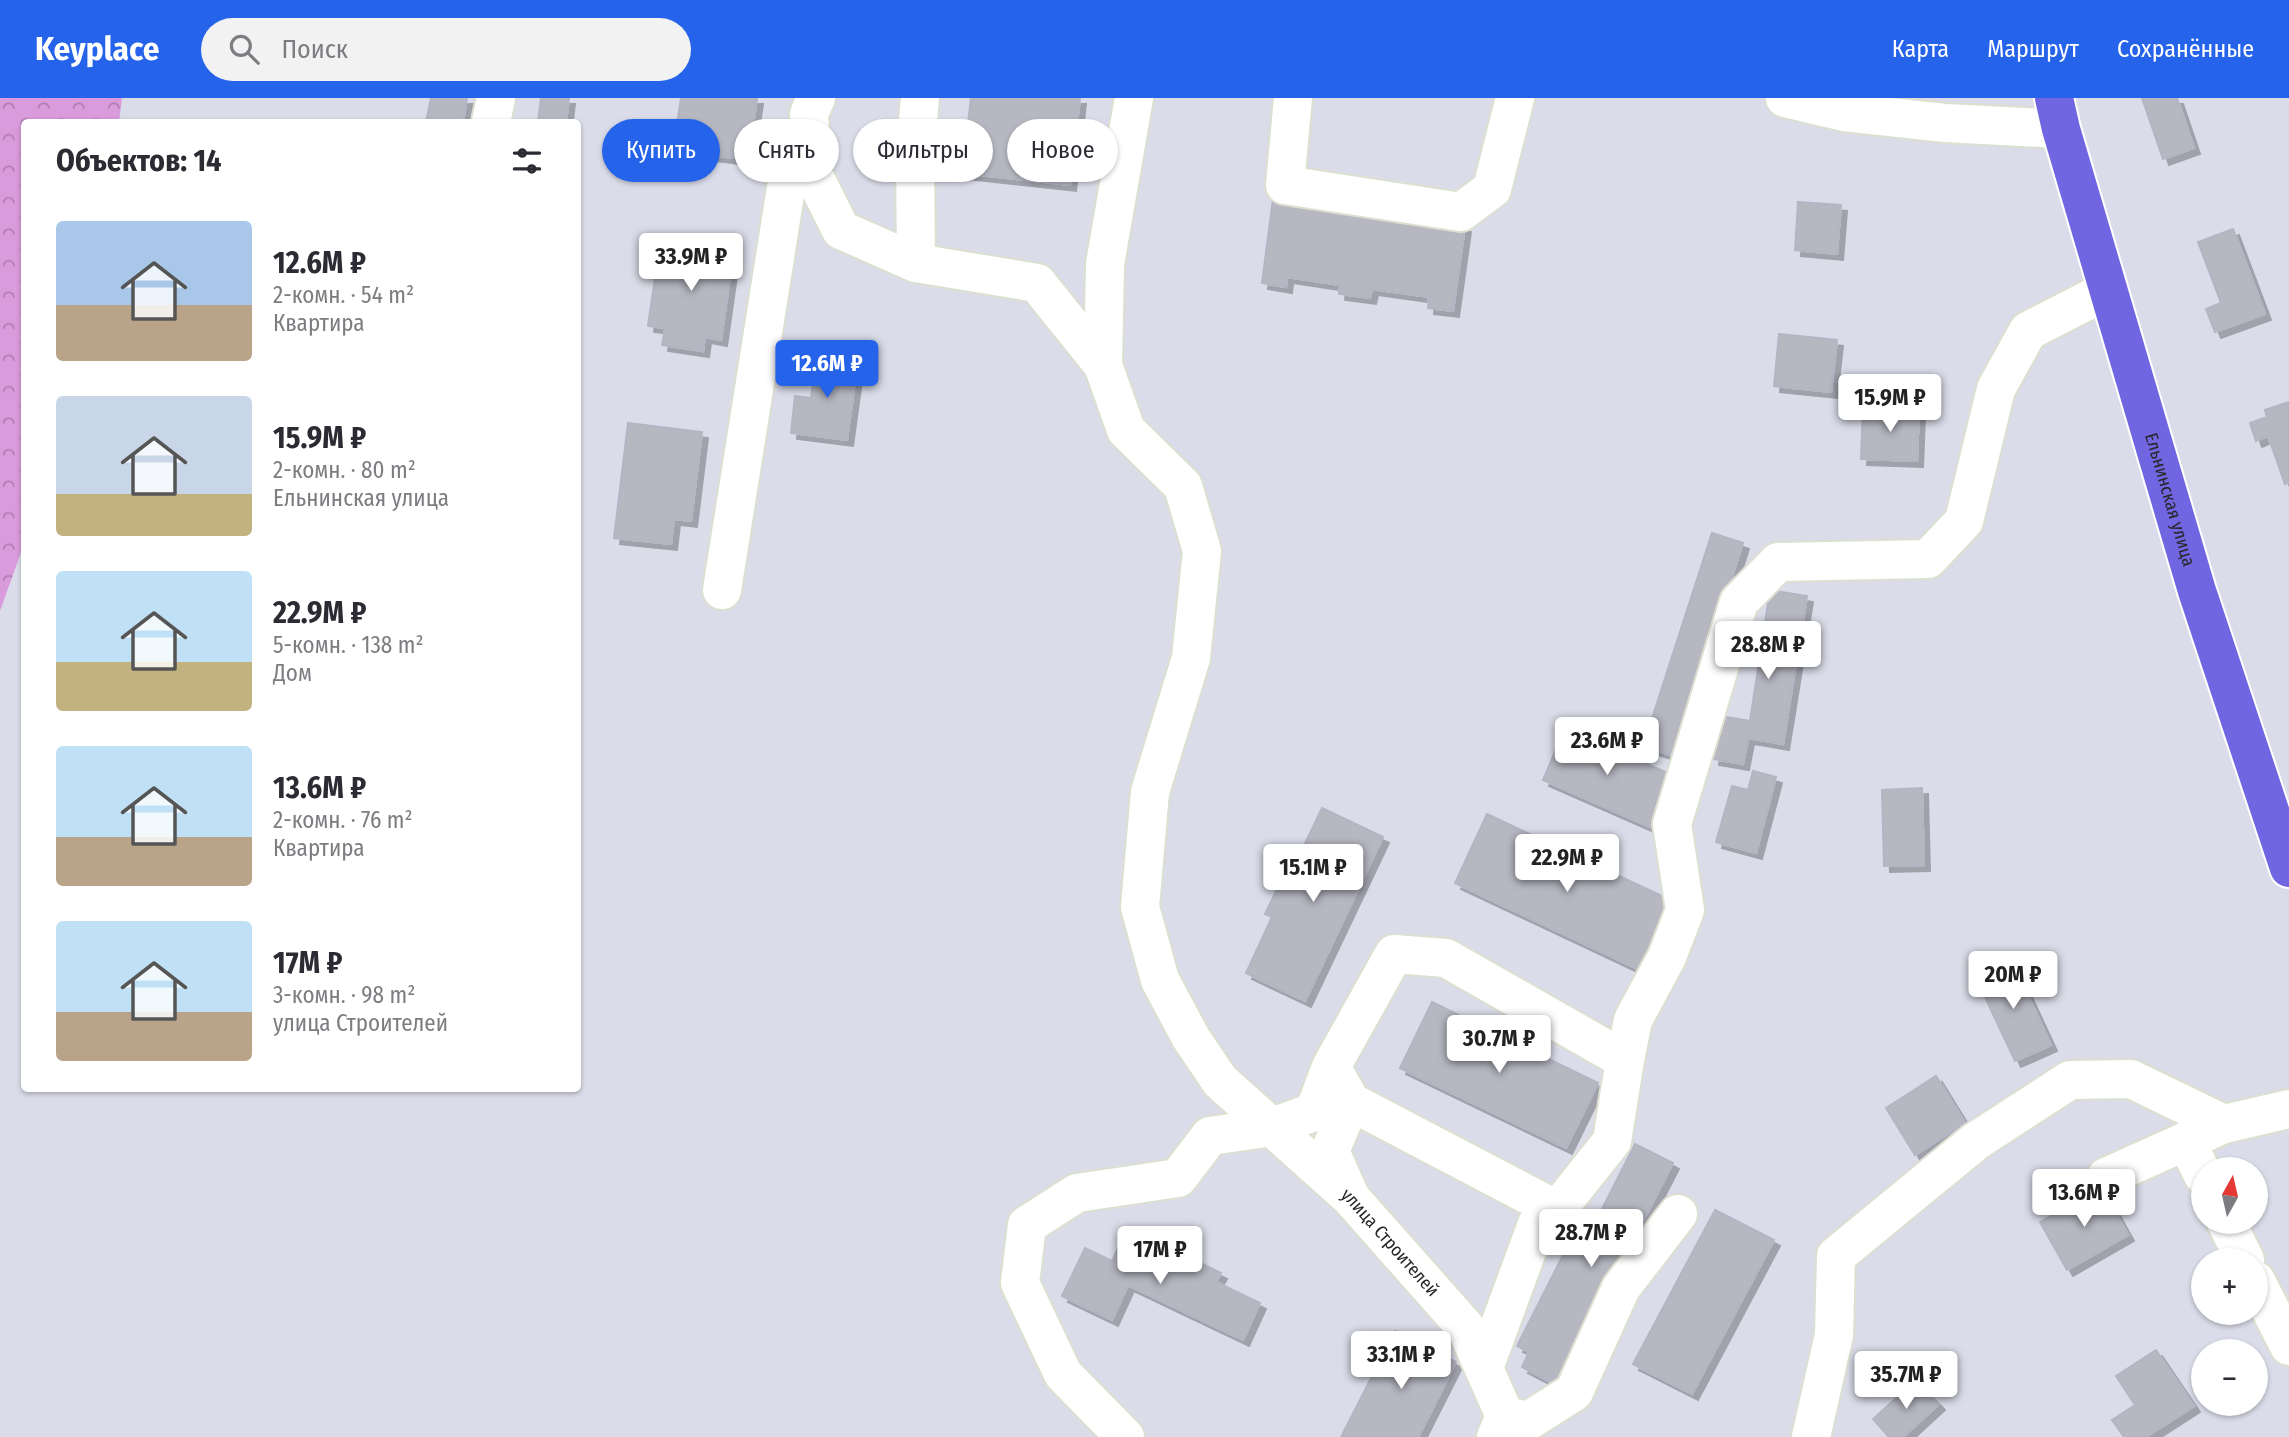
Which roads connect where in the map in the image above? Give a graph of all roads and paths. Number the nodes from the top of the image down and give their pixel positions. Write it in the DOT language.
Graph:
graph roads {
  1 [pos="496,98"];
  2 [pos="920,98"];
  3 [pos="1134,98"];
  4 [pos="1293,98"];
  5 [pos="1516,98"];
  6 [pos="1785,98"];
  7 [pos="812,106"];
  8 [pos="1942,110"];
  9 [pos="2058,114"];
  10 [pos="492,119"];
  11 [pos="916,263"];
  12 [pos="1105,264"];
  13 [pos="1037,283"];
  14 [pos="2108,290"];
  15 [pos="1103,365"];
  16 [pos="722,590"];
  17 [pos="2289,868"];
  18 [pos="1625,1060"];
  19 [pos="1331,1066"];
  20 [pos="1351,1102"];
  21 [pos="2289,1109"];
  22 [pos="2224,1124"];
  23 [pos="1272,1127"];
  24 [pos="2186,1141"];
  25 [pos="2194,1157"];
  26 [pos="2106,1177"];
  27 [pos="1350,1197"];
  28 [pos="1557,1210"];
  29 [pos="1678,1214"];
  30 [pos="2268,1305"];
  31 [pos="2289,1346"];
  32 [pos="1484,1368"];
  33 [pos="1501,1426"];
  34 [pos="1125,1437"];
  35 [pos="1811,1437"];
  1 -- 10 [label="street"];
  2 -- 11 [label="street"];
  3 -- 12 [label="street"];
  4 -- 5 [label="street"];
  6 -- 8 [label="street, Ельнинская улица"];
  7 -- 11 [label="street"];
  7 -- 16 [label="street"];
  8 -- 9 [label="street, Ельнинская улица"];
  9 -- 14 [label="main road, Ельнинская улица"];
  11 -- 13 [label="street"];
  12 -- 13 [label="street"];
  12 -- 15 [label="street"];
  13 -- 15 [label="street"];
  14 -- 17 [label="main road, Ельнинская улица"];
  14 -- 18 [label="street"];
  15 -- 23 [label="street, улица Строителей"];
  18 -- 19 [label="street"];
  18 -- 28 [label="street"];
  19 -- 20 [label="street"];
  19 -- 23 [label="street"];
  20 -- 27 [label="street"];
  20 -- 28 [label="street"];
  21 -- 22 [label="street"];
  22 -- 24 [label="street"];
  22 -- 35 [label="street"];
  23 -- 27 [label="street, улица Строителей"];
  23 -- 34 [label="street"];
  24 -- 25 [label="street"];
  24 -- 26 [label="street"];
  27 -- 32 [label="street, улица Строителей"];
  28 -- 32 [label="street"];
  29 -- 33 [label="street"];
  30 -- 31 [label="street"];
  32 -- 33 [label="street, улица Строителей"];
}
